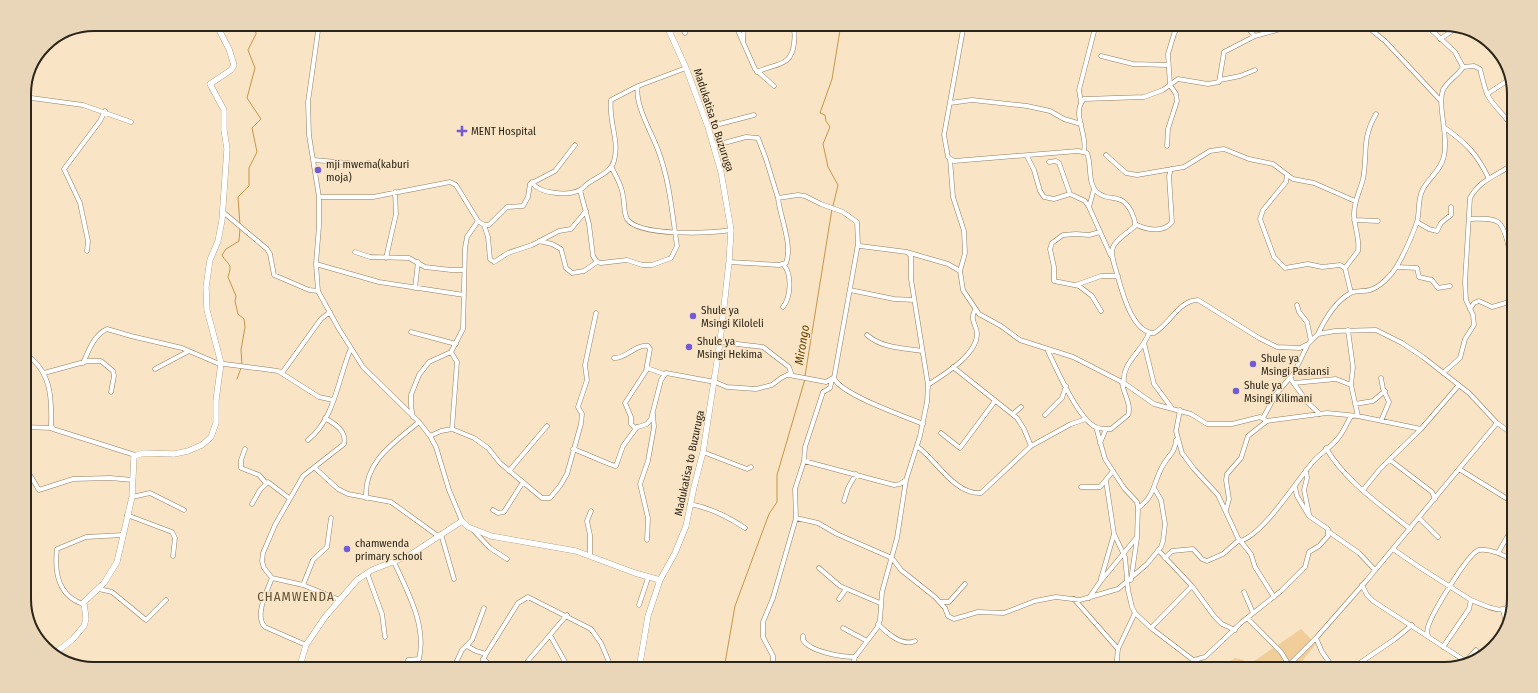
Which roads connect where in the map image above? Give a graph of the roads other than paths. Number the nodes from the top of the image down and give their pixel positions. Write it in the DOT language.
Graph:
graph roads {
  1 [pos="220,31"];
  2 [pos="318,31"];
  3 [pos="669,31"];
  4 [pos="738,31"];
  5 [pos="744,31"];
  6 [pos="794,31"];
  7 [pos="963,31"];
  8 [pos="1094,31"];
  9 [pos="1176,31"];
  10 [pos="1250,31"];
  11 [pos="1273,31"];
  12 [pos="1372,31"];
  13 [pos="1432,31"];
  14 [pos="1451,32"];
  15 [pos="1255,36"];
  16 [pos="1440,39"];
  17 [pos="743,41"];
  18 [pos="1101,56"];
  19 [pos="1168,65"];
  20 [pos="1462,67"];
  21 [pos="686,68"];
  22 [pos="1255,70"];
  23 [pos="757,72"];
  24 [pos="1220,80"];
  25 [pos="1506,82"];
  26 [pos="1170,85"];
  27 [pos="638,86"];
  28 [pos="774,86"];
  29 [pos="1487,94"];
  30 [pos="31,98"];
  31 [pos="1441,101"];
  32 [pos="1081,102"];
  33 [pos="950,103"];
  34 [pos="105,111"];
  35 [pos="1376,114"];
  36 [pos="754,115"];
  37 [pos="1507,119"];
  38 [pos="131,122"];
  39 [pos="1081,124"];
  40 [pos="708,127"];
  41 [pos="1445,128"];
  42 [pos="575,145"];
  43 [pos="713,146"];
  44 [pos="1167,146"];
  45 [pos="1084,151"];
  46 [pos="1106,155"];
  47 [pos="1027,156"];
  48 [pos="950,159"];
  49 [pos="314,160"];
  50 [pos="1049,162"];
  51 [pos="369,163"];
  52 [pos="1507,167"];
  53 [pos="612,168"];
  54 [pos="1172,170"];
  55 [pos="1287,175"];
  56 [pos="1488,178"];
  57 [pos="532,182"];
  58 [pos="1094,189"];
  59 [pos="580,190"];
  60 [pos="395,192"];
  61 [pos="1070,194"];
  62 [pos="320,197"];
  63 [pos="778,198"];
  64 [pos="1355,201"];
  65 [pos="1089,207"];
  66 [pos="1451,207"];
  67 [pos="586,210"];
  68 [pos="222,212"];
  69 [pos="1469,219"];
  70 [pos="1354,220"];
  71 [pos="478,221"];
  72 [pos="1378,221"];
  73 [pos="1417,222"];
  74 [pos="1135,224"];
  75 [pos="484,225"];
  76 [pos="731,230"];
  77 [pos="674,231"];
  78 [pos="1100,232"];
  79 [pos="538,241"];
  80 [pos="1507,243"];
  81 [pos="858,244"];
  82 [pos="87,251"];
  83 [pos="355,252"];
  84 [pos="910,253"];
  85 [pos="386,258"];
  86 [pos="1113,258"];
  87 [pos="418,262"];
  88 [pos="597,262"];
  89 [pos="729,262"];
  90 [pos="316,264"];
  91 [pos="784,265"];
  92 [pos="1397,267"];
  93 [pos="1345,268"];
  94 [pos="463,270"];
  95 [pos="960,271"];
  96 [pos="1118,276"];
  97 [pos="1076,285"];
  98 [pos="1450,286"];
  99 [pos="414,288"];
  100 [pos="850,290"];
  101 [pos="318,291"];
  102 [pos="1351,292"];
  103 [pos="464,295"];
  104 [pos="914,300"];
  105 [pos="1507,303"];
  106 [pos="1297,304"];
  107 [pos="784,307"];
  108 [pos="1470,309"];
  109 [pos="975,310"];
  110 [pos="1101,311"];
  111 [pos="330,312"];
  112 [pos="596,313"];
  113 [pos="1348,330"];
  114 [pos="411,332"];
  115 [pos="1149,333"];
  116 [pos="1318,334"];
  117 [pos="867,335"];
  118 [pos="720,342"];
  119 [pos="1310,342"];
  120 [pos="1144,343"];
  121 [pos="456,344"];
  122 [pos="351,348"];
  123 [pos="1047,349"];
  124 [pos="189,351"];
  125 [pos="922,351"];
  126 [pos="451,352"];
  127 [pos="31,358"];
  128 [pos="614,358"];
  129 [pos="82,363"];
  130 [pos="221,363"];
  131 [pos="647,368"];
  132 [pos="953,368"];
  133 [pos="155,369"];
  134 [pos="44,373"];
  135 [pos="282,373"];
  136 [pos="1443,373"];
  137 [pos="664,374"];
  138 [pos="789,375"];
  139 [pos="833,378"];
  140 [pos="1290,378"];
  141 [pos="1381,378"];
  142 [pos="715,382"];
  143 [pos="1123,383"];
  144 [pos="1294,383"];
  145 [pos="928,385"];
  146 [pos="1351,385"];
  147 [pos="1459,385"];
  148 [pos="1066,386"];
  149 [pos="1385,391"];
  150 [pos="110,392"];
  151 [pos="333,400"];
  152 [pos="995,401"];
  153 [pos="1355,404"];
  154 [pos="1021,407"];
  155 [pos="1171,408"];
  156 [pos="1180,410"];
  157 [pos="653,413"];
  158 [pos="1013,414"];
  159 [pos="1320,414"];
  160 [pos="1045,415"];
  161 [pos="1351,416"];
  162 [pos="1358,416"];
  163 [pos="413,417"];
  164 [pos="325,418"];
  165 [pos="1263,418"];
  166 [pos="1086,419"];
  167 [pos="1267,421"];
  168 [pos="1381,421"];
  169 [pos="419,422"];
  170 [pos="1497,423"];
  171 [pos="923,424"];
  172 [pos="547,426"];
  173 [pos="31,427"];
  174 [pos="637,427"];
  175 [pos="1096,427"];
  176 [pos="51,428"];
  177 [pos="452,429"];
  178 [pos="1106,429"];
  179 [pos="1421,429"];
  180 [pos="1507,430"];
  181 [pos="941,433"];
  182 [pos="430,436"];
  183 [pos="1176,437"];
  184 [pos="308,440"];
  185 [pos="1100,443"];
  186 [pos="1031,446"];
  187 [pos="918,447"];
  188 [pos="1326,448"];
  189 [pos="245,449"];
  190 [pos="573,449"];
  191 [pos="703,452"];
  192 [pos="135,455"];
  193 [pos="804,460"];
  194 [pos="1390,460"];
  195 [pos="751,467"];
  196 [pos="315,468"];
  197 [pos="1459,469"];
  198 [pos="509,470"];
  199 [pos="1306,470"];
  200 [pos="1113,471"];
  201 [pos="856,474"];
  202 [pos="31,477"];
  203 [pos="133,480"];
  204 [pos="906,480"];
  205 [pos="1106,480"];
  206 [pos="523,482"];
  207 [pos="266,483"];
  208 [pos="1081,487"];
  209 [pos="1295,487"];
  210 [pos="1154,488"];
  211 [pos="1363,490"];
  212 [pos="132,497"];
  213 [pos="289,498"];
  214 [pos="366,498"];
  215 [pos="1435,499"];
  216 [pos="1507,499"];
  217 [pos="844,501"];
  218 [pos="252,504"];
  219 [pos="690,504"];
  220 [pos="1138,508"];
  221 [pos="184,510"];
  222 [pos="493,510"];
  223 [pos="1226,510"];
  224 [pos="591,511"];
  225 [pos="127,515"];
  226 [pos="1309,516"];
  227 [pos="331,518"];
  228 [pos="796,518"];
  229 [pos="1419,518"];
  230 [pos="462,521"];
  231 [pos="745,528"];
  232 [pos="1410,528"];
  233 [pos="473,530"];
  234 [pos="1329,532"];
  235 [pos="1114,534"];
  236 [pos="123,535"];
  237 [pos="439,535"];
  238 [pos="1137,537"];
  239 [pos="1438,537"];
  240 [pos="1507,537"];
  241 [pos="647,540"];
  242 [pos="1240,541"];
  243 [pos="1393,549"];
  244 [pos="1158,550"];
  245 [pos="1124,553"];
  246 [pos="1498,553"];
  247 [pos="173,556"];
  248 [pos="590,556"];
  249 [pos="892,558"];
  250 [pos="1165,558"];
  251 [pos="1507,558"];
  252 [pos="507,559"];
  253 [pos="394,562"];
  254 [pos="819,568"];
  255 [pos="1375,570"];
  256 [pos="367,573"];
  257 [pos="272,578"];
  258 [pos="648,578"];
  259 [pos="454,579"];
  260 [pos="660,580"];
  261 [pos="1129,581"];
  262 [pos="1100,582"];
  263 [pos="964,584"];
  264 [pos="303,585"];
  265 [pos="1362,585"];
  266 [pos="1192,586"];
  267 [pos="1449,586"];
  268 [pos="846,589"];
  269 [pos="99,590"];
  270 [pos="1244,592"];
  271 [pos="1274,597"];
  272 [pos="1089,598"];
  273 [pos="839,599"];
  274 [pos="1074,599"];
  275 [pos="166,600"];
  276 [pos="340,600"];
  277 [pos="1471,600"];
  278 [pos="939,601"];
  279 [pos="880,603"];
  280 [pos="83,604"];
  281 [pos="639,605"];
  282 [pos="484,608"];
  283 [pos="1506,608"];
  284 [pos="1503,610"];
  285 [pos="1135,612"];
  286 [pos="1253,613"];
  287 [pos="567,615"];
  288 [pos="1504,616"];
  289 [pos="1247,618"];
  290 [pos="878,624"];
  291 [pos="1412,625"];
  292 [pos="843,628"];
  293 [pos="1151,628"];
  294 [pos="1235,630"];
  295 [pos="550,635"];
  296 [pos="803,636"];
  297 [pos="1428,636"];
  298 [pos="385,637"];
  299 [pos="1316,638"];
  300 [pos="867,641"];
  301 [pos="915,642"];
  302 [pos="306,644"];
  303 [pos="467,646"];
  304 [pos="1443,647"];
  305 [pos="1118,649"];
  306 [pos="1476,650"];
  307 [pos="58,651"];
  308 [pos="486,654"];
  309 [pos="1473,654"];
  310 [pos="1457,655"];
  311 [pos="855,657"];
  312 [pos="483,659"];
  313 [pos="1463,659"];
  314 [pos="1194,660"];
  315 [pos="1456,660"];
  316 [pos="301,662"];
  317 [pos="408,662"];
  318 [pos="456,662"];
  319 [pos="482,662"];
  320 [pos="487,662"];
  321 [pos="528,662"];
  322 [pos="565,662"];
  323 [pos="609,662"];
  324 [pos="640,662"];
  325 [pos="773,662"];
  326 [pos="854,662"];
  327 [pos="1117,662"];
  328 [pos="1196,662"];
  329 [pos="1287,662"];
  330 [pos="1292,662"];
  331 [pos="1329,662"];
  332 [pos="1362,662"];
  1 -- 68 [label="street"];
  2 -- 49 [label="street"];
  3 -- 21 [label="street, Madukatisa to Buzuruga"];
  4 -- 17 [label="street"];
  5 -- 17 [label="street"];
  6 -- 23 [label="street"];
  7 -- 33 [label="street"];
  8 -- 32 [label="street"];
  9 -- 19 [label="street"];
  10 -- 15 [label="street"];
  11 -- 15 [label="street"];
  12 -- 31 [label="street"];
  13 -- 16 [label="street"];
  14 -- 16 [label="street"];
  15 -- 24 [label="street"];
  16 -- 20 [label="street"];
  17 -- 23 [label="street"];
  18 -- 19 [label="street"];
  19 -- 26 [label="street"];
  20 -- 29 [label="street"];
  20 -- 31 [label="street"];
  21 -- 27 [label="street"];
  21 -- 40 [label="street, Madukatisa to Buzuruga"];
  22 -- 24 [label="street"];
  23 -- 28 [label="street"];
  24 -- 26 [label="street"];
  25 -- 29 [label="street"];
  26 -- 32 [label="street"];
  26 -- 44 [label="street"];
  27 -- 53 [label="street"];
  27 -- 77 [label="street"];
  29 -- 37 [label="street"];
  30 -- 34 [label="street"];
  31 -- 41 [label="street"];
  32 -- 39 [label="street"];
  33 -- 39 [label="street"];
  33 -- 48 [label="street"];
  34 -- 38 [label="street"];
  34 -- 82 [label="street"];
  35 -- 64 [label="street"];
  36 -- 40 [label="street"];
  39 -- 45 [label="street"];
  40 -- 43 [label="street, Madukatisa to Buzuruga"];
  41 -- 56 [label="street"];
  41 -- 73 [label="street"];
  42 -- 57 [label="street"];
  43 -- 63 [label="street"];
  43 -- 76 [label="street, Madukatisa to Buzuruga"];
  45 -- 47 [label="street"];
  45 -- 58 [label="street"];
  46 -- 54 [label="street"];
  47 -- 48 [label="street"];
  47 -- 61 [label="street"];
  48 -- 95 [label="street"];
  49 -- 51 [label="street"];
  49 -- 62 [label="street"];
  50 -- 61 [label="street"];
  52 -- 56 [label="street"];
  53 -- 59 [label="street"];
  53 -- 77 [label="street"];
  54 -- 55 [label="street"];
  54 -- 74 [label="street"];
  55 -- 64 [label="street"];
  55 -- 93 [label="street"];
  56 -- 69 [label="street"];
  57 -- 59 [label="street"];
  57 -- 75 [label="street"];
  58 -- 65 [label="street"];
  58 -- 74 [label="street"];
  59 -- 67 [label="street"];
  60 -- 62 [label="street"];
  60 -- 71 [label="street"];
  60 -- 85 [label="street"];
  61 -- 65 [label="street"];
  62 -- 90 [label="street"];
  63 -- 81 [label="street"];
  63 -- 91 [label="street"];
  64 -- 70 [label="street"];
  65 -- 78 [label="street"];
  66 -- 73 [label="street"];
  67 -- 79 [label="street"];
  67 -- 88 [label="street"];
  68 -- 101 [label="street"];
  68 -- 130 [label="street"];
  69 -- 80 [label="street"];
  69 -- 108 [label="street"];
  70 -- 72 [label="street"];
  70 -- 93 [label="street"];
  71 -- 75 [label="street"];
  71 -- 94 [label="street"];
  73 -- 92 [label="street"];
  74 -- 86 [label="street"];
  75 -- 79 [label="street"];
  76 -- 77 [label="street"];
  76 -- 89 [label="street, Madukatisa to Buzuruga"];
  77 -- 88 [label="street"];
  78 -- 86 [label="street"];
  78 -- 97 [label="street"];
  79 -- 88 [label="street"];
  81 -- 84 [label="street"];
  81 -- 100 [label="street"];
  83 -- 85 [label="street"];
  84 -- 95 [label="street"];
  84 -- 104 [label="street"];
  85 -- 87 [label="street"];
  86 -- 96 [label="street"];
  87 -- 94 [label="street"];
  87 -- 99 [label="street"];
  89 -- 91 [label="street"];
  89 -- 118 [label="street, Madukatisa to Buzuruga"];
  90 -- 99 [label="street"];
  90 -- 101 [label="street"];
  91 -- 107 [label="street"];
  92 -- 98 [label="street"];
  92 -- 102 [label="street"];
  93 -- 102 [label="street"];
  94 -- 103 [label="street"];
  95 -- 109 [label="street"];
  96 -- 97 [label="street"];
  96 -- 115 [label="street"];
  97 -- 110 [label="street"];
  99 -- 103 [label="street"];
  100 -- 104 [label="street"];
  100 -- 139 [label="street"];
  101 -- 111 [label="street"];
  102 -- 116 [label="street"];
  103 -- 121 [label="street"];
  104 -- 125 [label="street"];
  105 -- 108 [label="street"];
  106 -- 119 [label="street"];
  108 -- 136 [label="street"];
  109 -- 123 [label="street"];
  109 -- 132 [label="street"];
  111 -- 122 [label="street"];
  111 -- 135 [label="street"];
  112 -- 190 [label="street"];
  113 -- 116 [label="street"];
  113 -- 136 [label="street"];
  113 -- 146 [label="street"];
  114 -- 121 [label="street"];
  115 -- 119 [label="street"];
  115 -- 120 [label="street"];
  116 -- 119 [label="street"];
  117 -- 125 [label="street"];
  118 -- 138 [label="street"];
  118 -- 142 [label="street, Madukatisa to Buzuruga"];
  119 -- 140 [label="street"];
  120 -- 143 [label="street"];
  120 -- 155 [label="street"];
  121 -- 126 [label="street"];
  122 -- 151 [label="street"];
  122 -- 163 [label="street"];
  123 -- 143 [label="street"];
  123 -- 148 [label="street"];
  124 -- 129 [label="street"];
  124 -- 130 [label="street"];
  124 -- 133 [label="street"];
  125 -- 145 [label="street"];
  126 -- 163 [label="street"];
  126 -- 177 [label="street"];
  127 -- 134 [label="street"];
  128 -- 131 [label="street"];
  129 -- 134 [label="street"];
  129 -- 150 [label="street"];
  130 -- 135 [label="street"];
  130 -- 192 [label="street"];
  131 -- 137 [label="street"];
  131 -- 174 [label="street"];
  132 -- 145 [label="street"];
  132 -- 152 [label="street"];
  134 -- 176 [label="street"];
  135 -- 151 [label="street"];
  136 -- 147 [label="street"];
  137 -- 142 [label="street"];
  137 -- 157 [label="street"];
  138 -- 139 [label="street"];
  138 -- 142 [label="street"];
  139 -- 171 [label="street"];
  139 -- 193 [label="street"];
  140 -- 144 [label="street"];
  140 -- 165 [label="street"];
  141 -- 149 [label="street"];
  142 -- 191 [label="street, Madukatisa to Buzuruga"];
  143 -- 155 [label="street"];
  143 -- 178 [label="street"];
  144 -- 146 [label="street"];
  144 -- 159 [label="street"];
  145 -- 171 [label="street"];
  146 -- 153 [label="street"];
  147 -- 170 [label="street"];
  147 -- 179 [label="street"];
  148 -- 160 [label="street"];
  148 -- 166 [label="street"];
  149 -- 153 [label="street"];
  149 -- 168 [label="street"];
  151 -- 164 [label="street"];
  152 -- 158 [label="street"];
  152 -- 181 [label="street"];
  153 -- 162 [label="street"];
  154 -- 158 [label="street"];
  155 -- 156 [label="street"];
  156 -- 165 [label="street"];
  156 -- 183 [label="street"];
  157 -- 174 [label="street"];
  157 -- 241 [label="street"];
  158 -- 186 [label="street"];
  159 -- 161 [label="street"];
  159 -- 167 [label="street"];
  161 -- 162 [label="street"];
  161 -- 188 [label="street"];
  162 -- 168 [label="street"];
  163 -- 169 [label="street"];
  164 -- 184 [label="street"];
  164 -- 196 [label="street"];
  165 -- 167 [label="street"];
  166 -- 175 [label="street"];
  166 -- 186 [label="street"];
  167 -- 223 [label="street"];
  168 -- 179 [label="street"];
  169 -- 182 [label="street"];
  169 -- 214 [label="street"];
  170 -- 180 [label="street"];
  170 -- 197 [label="street"];
  171 -- 187 [label="street"];
  172 -- 198 [label="street"];
  173 -- 176 [label="street"];
  174 -- 190 [label="street"];
  175 -- 178 [label="street"];
  175 -- 185 [label="street"];
  176 -- 192 [label="street"];
  177 -- 182 [label="street"];
  177 -- 198 [label="street"];
  178 -- 185 [label="street"];
  179 -- 194 [label="street"];
  182 -- 230 [label="street"];
  183 -- 210 [label="street"];
  183 -- 223 [label="street"];
  185 -- 200 [label="street"];
  186 -- 187 [label="street"];
  187 -- 204 [label="street"];
  188 -- 199 [label="street"];
  188 -- 211 [label="street"];
  189 -- 207 [label="street"];
  190 -- 206 [label="street"];
  191 -- 195 [label="street"];
  191 -- 219 [label="street, Madukatisa to Buzuruga"];
  192 -- 203 [label="street"];
  193 -- 201 [label="street"];
  193 -- 228 [label="street"];
  194 -- 211 [label="street"];
  194 -- 215 [label="street"];
  196 -- 213 [label="street"];
  196 -- 214 [label="street"];
  197 -- 215 [label="street"];
  197 -- 216 [label="street"];
  198 -- 206 [label="street"];
  199 -- 209 [label="street"];
  199 -- 226 [label="street"];
  200 -- 205 [label="street"];
  200 -- 220 [label="street"];
  201 -- 204 [label="street"];
  201 -- 217 [label="street"];
  202 -- 203 [label="street"];
  203 -- 212 [label="street"];
  204 -- 249 [label="street"];
  205 -- 208 [label="street"];
  205 -- 235 [label="street"];
  206 -- 222 [label="street"];
  207 -- 213 [label="street"];
  207 -- 218 [label="street"];
  209 -- 226 [label="street"];
  209 -- 242 [label="street"];
  210 -- 220 [label="street"];
  210 -- 244 [label="street"];
  211 -- 232 [label="street"];
  212 -- 221 [label="street"];
  212 -- 225 [label="street"];
  213 -- 257 [label="street"];
  214 -- 237 [label="street"];
  215 -- 229 [label="street"];
  219 -- 231 [label="street"];
  219 -- 260 [label="street, Madukatisa to Buzuruga"];
  220 -- 238 [label="street"];
  223 -- 242 [label="street"];
  224 -- 248 [label="street"];
  225 -- 236 [label="street"];
  225 -- 247 [label="street"];
  226 -- 234 [label="street"];
  227 -- 264 [label="street"];
  228 -- 249 [label="street"];
  228 -- 325 [label="street"];
  229 -- 232 [label="street"];
  229 -- 239 [label="street"];
  230 -- 233 [label="street"];
  230 -- 237 [label="street"];
  232 -- 243 [label="street"];
  233 -- 248 [label="street"];
  233 -- 252 [label="street"];
  234 -- 255 [label="street"];
  234 -- 271 [label="street"];
  235 -- 245 [label="street"];
  235 -- 262 [label="street"];
  236 -- 269 [label="street"];
  236 -- 280 [label="street"];
  237 -- 253 [label="street"];
  237 -- 259 [label="street"];
  238 -- 245 [label="street"];
  238 -- 261 [label="street"];
  240 -- 246 [label="street"];
  242 -- 250 [label="street"];
  242 -- 271 [label="street"];
  243 -- 255 [label="street"];
  243 -- 267 [label="street"];
  244 -- 250 [label="street"];
  244 -- 261 [label="street"];
  245 -- 261 [label="street"];
  245 -- 262 [label="street"];
  246 -- 251 [label="street"];
  246 -- 267 [label="street"];
  248 -- 258 [label="street"];
  249 -- 278 [label="street"];
  249 -- 279 [label="street"];
  250 -- 266 [label="street"];
  253 -- 256 [label="street"];
  253 -- 317 [label="street"];
  254 -- 268 [label="street"];
  255 -- 265 [label="street"];
  256 -- 276 [label="street"];
  256 -- 298 [label="street"];
  257 -- 264 [label="street"];
  257 -- 302 [label="street"];
  258 -- 260 [label="street"];
  258 -- 281 [label="street"];
  260 -- 324 [label="street, Madukatisa to Buzuruga"];
  261 -- 272 [label="street"];
  261 -- 285 [label="street"];
  262 -- 272 [label="street"];
  263 -- 278 [label="street"];
  264 -- 276 [label="street"];
  265 -- 291 [label="street"];
  265 -- 299 [label="street"];
  266 -- 293 [label="street"];
  266 -- 294 [label="street"];
  267 -- 277 [label="street"];
  267 -- 297 [label="street"];
  268 -- 273 [label="street"];
  268 -- 279 [label="street"];
  269 -- 275 [label="street"];
  269 -- 280 [label="street"];
  270 -- 286 [label="street"];
  271 -- 286 [label="street"];
  272 -- 274 [label="street"];
  274 -- 278 [label="street"];
  274 -- 305 [label="street"];
  276 -- 302 [label="street"];
  277 -- 284 [label="street"];
  277 -- 304 [label="street"];
  279 -- 290 [label="street"];
  280 -- 307 [label="street"];
  282 -- 303 [label="street"];
  283 -- 284 [label="street"];
  284 -- 288 [label="street"];
  285 -- 293 [label="street"];
  285 -- 305 [label="street"];
  286 -- 289 [label="street"];
  287 -- 295 [label="street"];
  287 -- 308 [label="street"];
  287 -- 323 [label="street"];
  289 -- 294 [label="street"];
  289 -- 329 [label="street"];
  290 -- 300 [label="street"];
  290 -- 301 [label="street"];
  291 -- 297 [label="street"];
  291 -- 332 [label="street"];
  292 -- 300 [label="street"];
  293 -- 314 [label="street"];
  294 -- 314 [label="street"];
  295 -- 321 [label="street"];
  295 -- 322 [label="street"];
  296 -- 311 [label="street"];
  297 -- 304 [label="street"];
  299 -- 330 [label="street"];
  299 -- 331 [label="street"];
  300 -- 311 [label="street"];
  302 -- 316 [label="street"];
  303 -- 308 [label="street"];
  303 -- 318 [label="street"];
  304 -- 310 [label="street"];
  305 -- 327 [label="street"];
  306 -- 309 [label="street"];
  308 -- 312 [label="street"];
  310 -- 313 [label="street"];
  310 -- 315 [label="street"];
  311 -- 326 [label="street"];
  312 -- 319 [label="street"];
  312 -- 320 [label="street"];
  314 -- 328 [label="street"];
}
